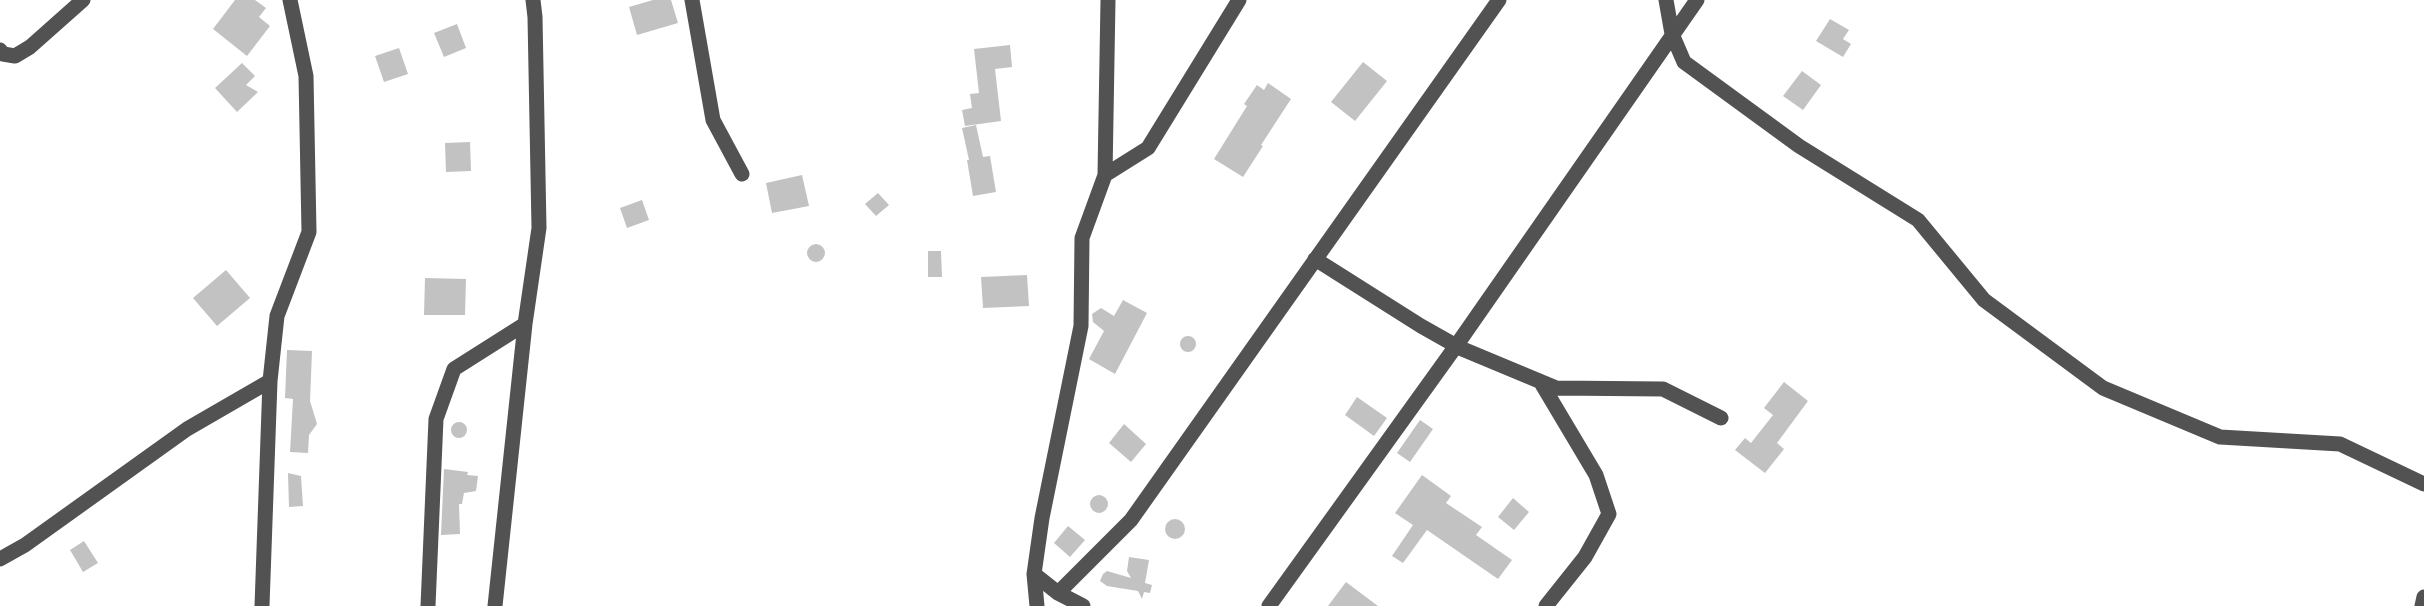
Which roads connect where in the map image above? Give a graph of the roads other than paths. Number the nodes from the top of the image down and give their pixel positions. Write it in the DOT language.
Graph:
graph roads {
  1 [pos="83,0"];
  2 [pos="290,0"];
  3 [pos="533,0"];
  4 [pos="541,0"];
  5 [pos="692,0"];
  6 [pos="1108,0"];
  7 [pos="1239,0"];
  8 [pos="1499,0"];
  9 [pos="1666,0"];
  10 [pos="1696,0"];
  11 [pos="535,17"];
  12 [pos="1672,34"];
  13 [pos="0,50"];
  14 [pos="742,174"];
  15 [pos="1105,175"];
  16 [pos="1316,259"];
  17 [pos="525,324"];
  18 [pos="1456,346"];
  19 [pos="270,381"];
  20 [pos="1540,381"];
  21 [pos="1721,418"];
  22 [pos="2424,484"];
  23 [pos="0,559"];
  24 [pos="1034,574"];
  25 [pos="1058,592"];
  26 [pos="2424,597"];
  27 [pos="262,606"];
  28 [pos="428,606"];
  29 [pos="495,606"];
  30 [pos="1037,606"];
  31 [pos="1083,606"];
  32 [pos="1269,606"];
  33 [pos="1546,606"];
  34 [pos="2422,606"];
  1 -- 13 [label="street"];
  2 -- 19 [label="street"];
  3 -- 11 [label="street"];
  4 -- 11 [label="street"];
  5 -- 14 [label="street"];
  6 -- 15 [label="street"];
  7 -- 15 [label="street"];
  8 -- 16 [label="street"];
  9 -- 12 [label="street"];
  10 -- 12 [label="street"];
  11 -- 17 [label="street"];
  12 -- 18 [label="street"];
  12 -- 22 [label="street"];
  15 -- 24 [label="street"];
  16 -- 18 [label="street"];
  16 -- 25 [label="street"];
  17 -- 28 [label="street"];
  17 -- 29 [label="street"];
  18 -- 20 [label="street"];
  18 -- 32 [label="street"];
  19 -- 23 [label="street"];
  19 -- 27 [label="street"];
  20 -- 21 [label="street"];
  20 -- 33 [label="street"];
  24 -- 25 [label="street"];
  24 -- 30 [label="street"];
  25 -- 31 [label="street"];
  26 -- 34 [label="street"];
}
